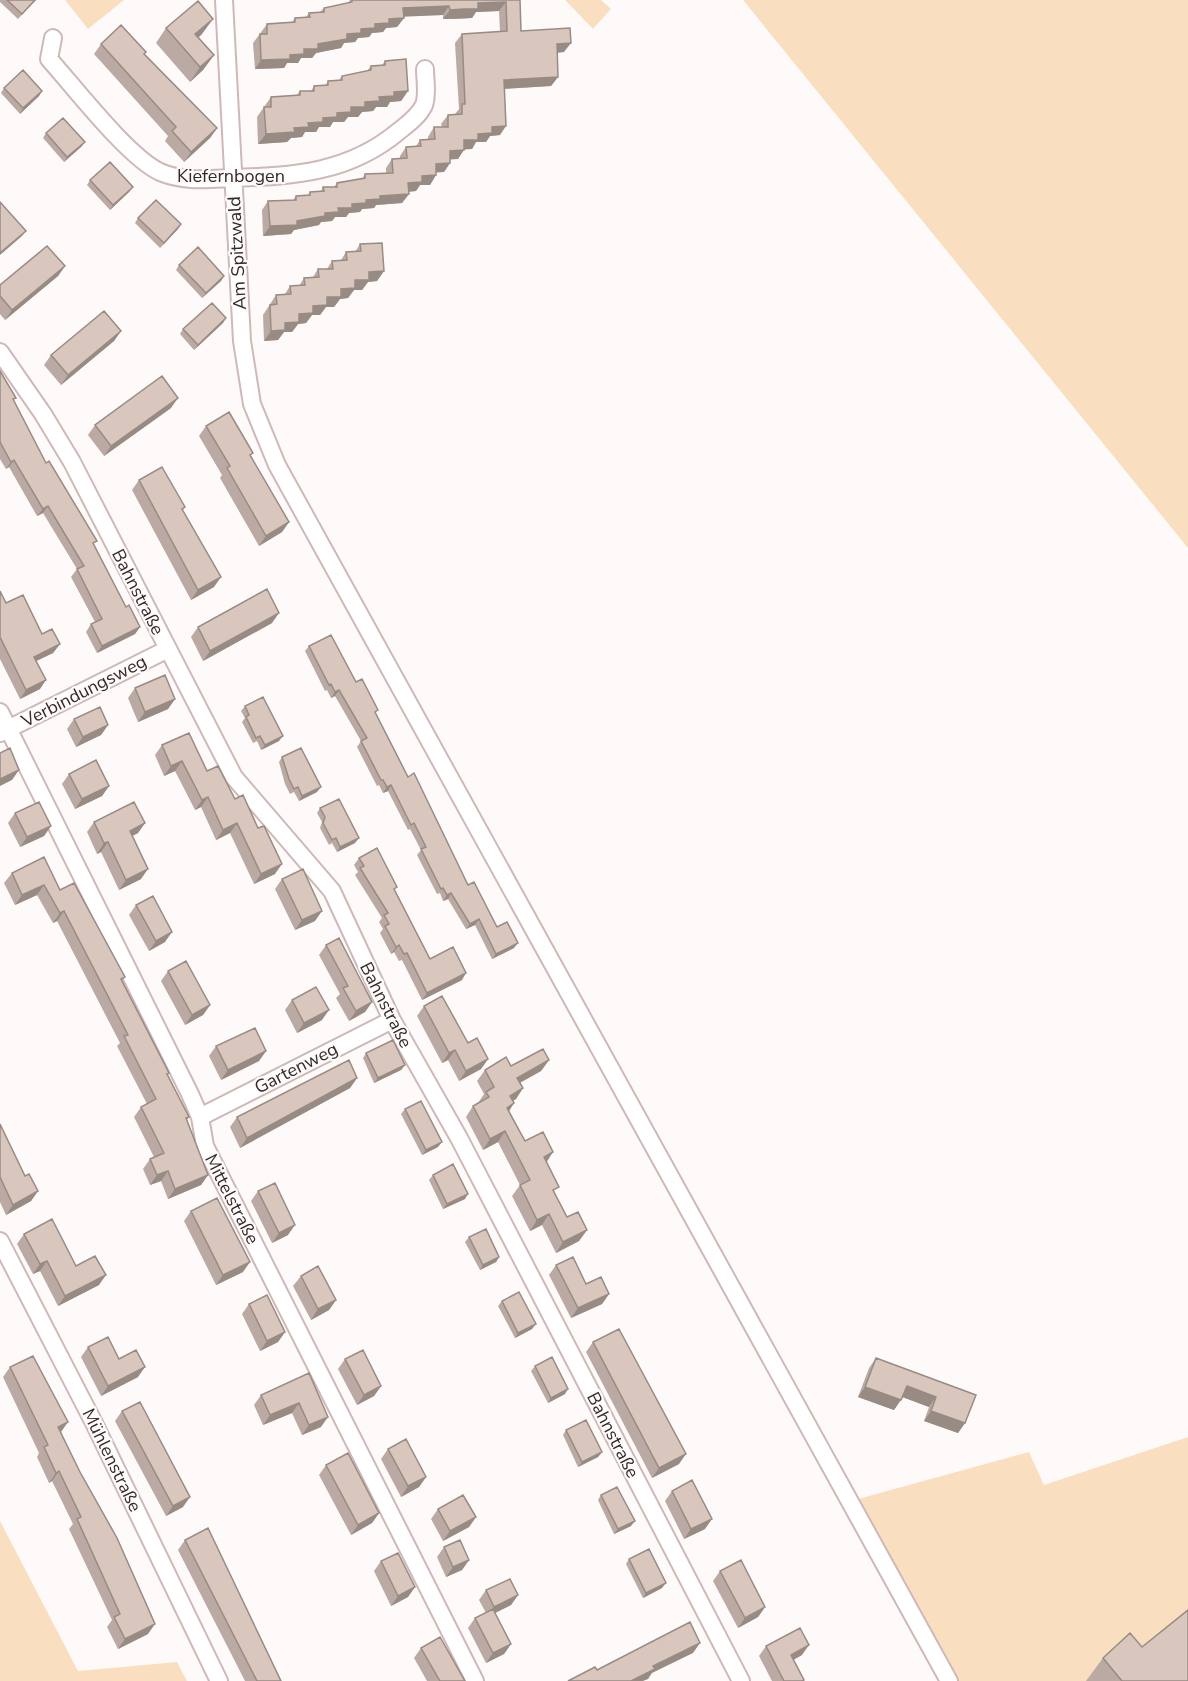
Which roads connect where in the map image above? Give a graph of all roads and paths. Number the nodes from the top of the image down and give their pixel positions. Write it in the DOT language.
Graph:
graph roads {
  1 [pos="224,0"];
  2 [pos="53,38"];
  3 [pos="425,69"];
  4 [pos="234,178"];
  5 [pos="0,352"];
  6 [pos="168,649"];
  7 [pos="0,712"];
  8 [pos="4,731"];
  9 [pos="392,1020"];
  10 [pos="200,1117"];
  11 [pos="0,1241"];
  12 [pos="219,1681"];
  13 [pos="475,1681"];
  14 [pos="741,1681"];
  15 [pos="949,1681"];
  1 -- 4 [label="street, Am Spitzwald"];
  2 -- 4 [label="street, Kiefernbogen"];
  3 -- 4 [label="street, Kiefernbogen"];
  4 -- 15 [label="street, Am Spitzwald"];
  5 -- 6 [label="street, Bahnstraße"];
  6 -- 8 [label="street, Verbindungsweg"];
  6 -- 9 [label="street, Bahnstraße"];
  7 -- 8 [label="street, Mittelstraße"];
  8 -- 10 [label="street, Mittelstraße"];
  9 -- 10 [label="street, Gartenweg"];
  9 -- 14 [label="street, Bahnstraße"];
  10 -- 13 [label="street, Mittelstraße"];
  11 -- 12 [label="street, Mühlenstraße"];
}
